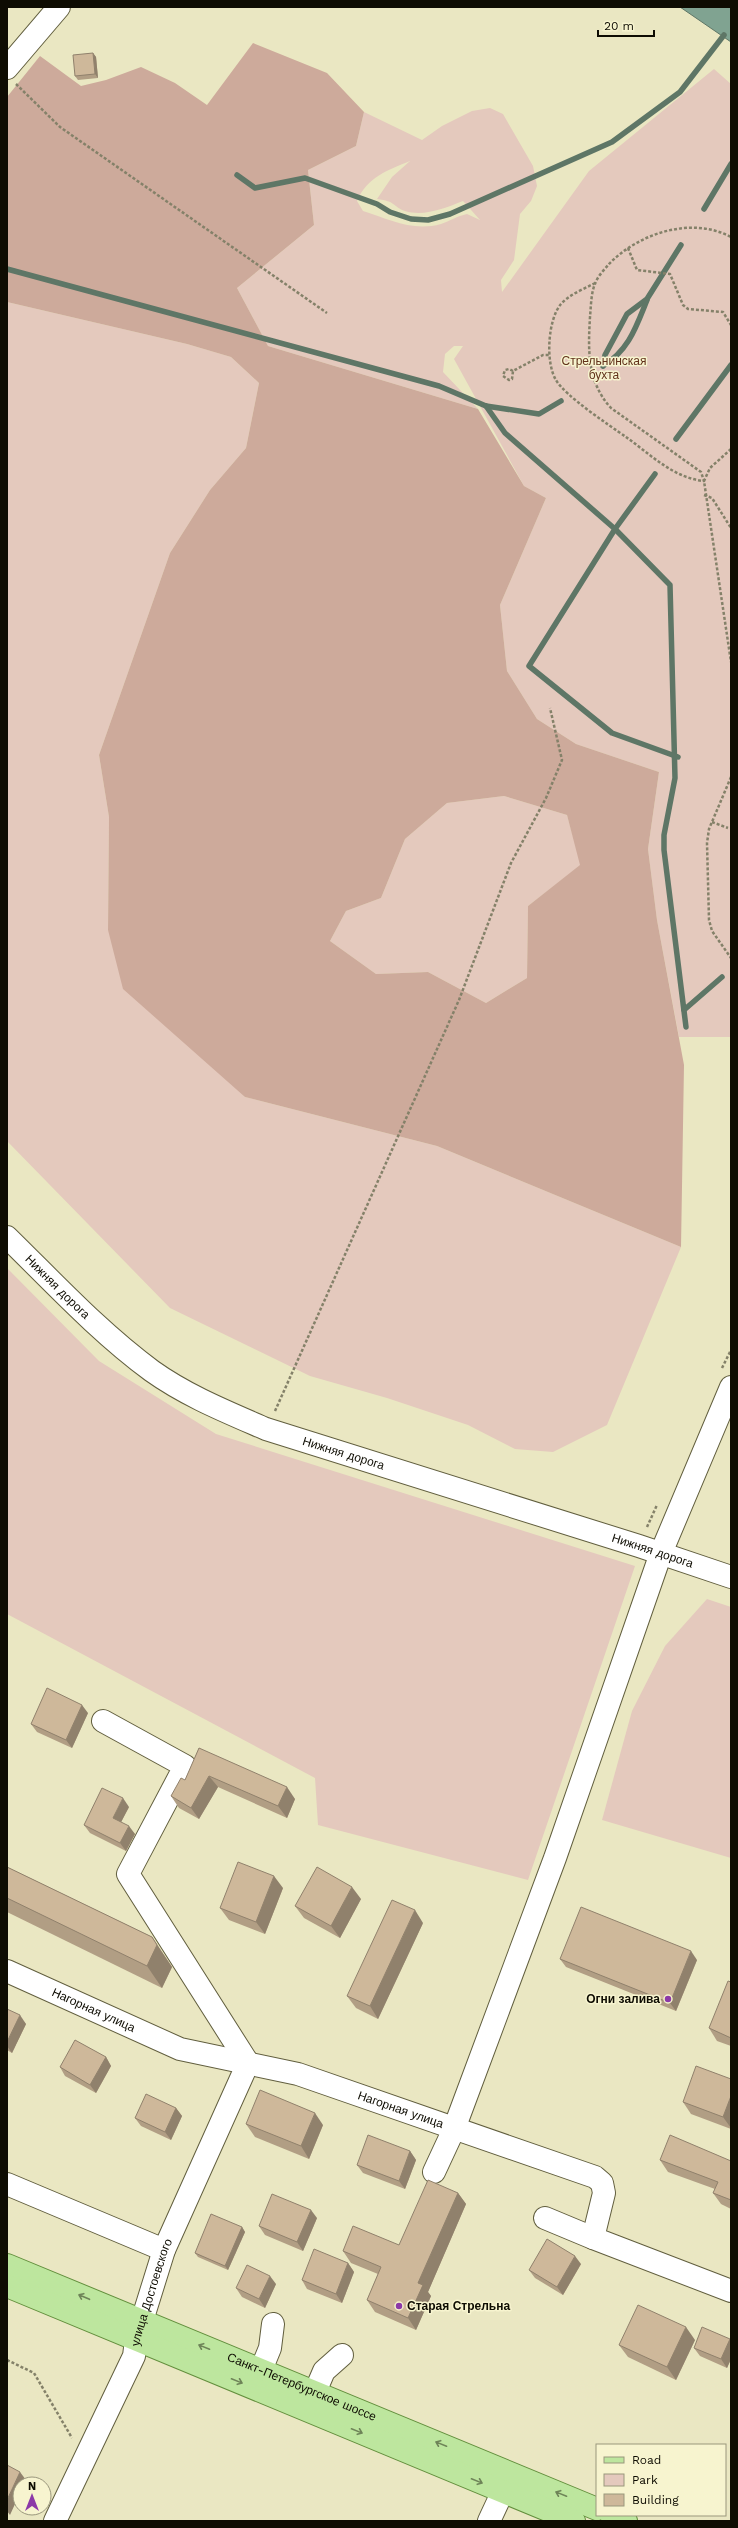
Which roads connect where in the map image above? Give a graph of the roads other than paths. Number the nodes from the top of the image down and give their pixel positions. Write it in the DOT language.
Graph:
graph roads {
  1 [pos="59,7"];
  2 [pos="10,75"];
  3 [pos="7,1236"];
  4 [pos="731,1386"];
  5 [pos="661,1553"];
  6 [pos="731,1577"];
  7 [pos="103,1721"];
  8 [pos="7,1971"];
  9 [pos="248,2063"];
  10 [pos="454,2129"];
  11 [pos="434,2172"];
  12 [pos="7,2184"];
  13 [pos="545,2218"];
  14 [pos="593,2238"];
  15 [pos="164,2250"];
  16 [pos="7,2265"];
  17 [pos="7,2286"];
  18 [pos="731,2291"];
  19 [pos="273,2324"];
  20 [pos="140,2331"];
  21 [pos="334,2351"];
  22 [pos="261,2370"];
  23 [pos="315,2392"];
  24 [pos="503,2491"];
  25 [pos="596,2509"];
  26 [pos="614,2516"];
  27 [pos="55,2521"];
  28 [pos="489,2521"];
  29 [pos="574,2521"];
  30 [pos="626,2521"];
  1 -- 2 [label="street"];
  3 -- 5 [label="street, Нижняя дорога"];
  4 -- 5 [label="street"];
  5 -- 6 [label="street, Нижняя дорога"];
  5 -- 10 [label="street"];
  7 -- 9 [label="street"];
  8 -- 9 [label="street, Нагорная улица"];
  9 -- 10 [label="street, Нагорная улица"];
  9 -- 15 [label="street, улица Достоевского"];
  10 -- 11 [label="street"];
  10 -- 14 [label="street, Нагорная улица"];
  12 -- 15 [label="street"];
  13 -- 14 [label="street"];
  14 -- 18 [label="street"];
  15 -- 20 [label="street, улица Достоевского"];
  20 -- 16 [label="main road, Санкт-Петербургское шоссе, one-way"];
  17 -- 20 [label="main road, Санкт-Петербургское шоссе"];
  19 -- 22 [label="street"];
  22 -- 20 [label="main road, Санкт-Петербургское шоссе, one-way"];
  20 -- 24 [label="main road, Санкт-Петербургское шоссе, one-way"];
  20 -- 27 [label="street, улица Достоевского"];
  21 -- 23 [label="street"];
  22 -- 23 [label="main road, Санкт-Петербургское шоссе"];
  25 -- 23 [label="main road, Санкт-Петербургское шоссе, one-way"];
  24 -- 28 [label="street"];
  24 -- 29 [label="main road, Санкт-Петербургское шоссе"];
  26 -- 30 [label="main road"];
}
